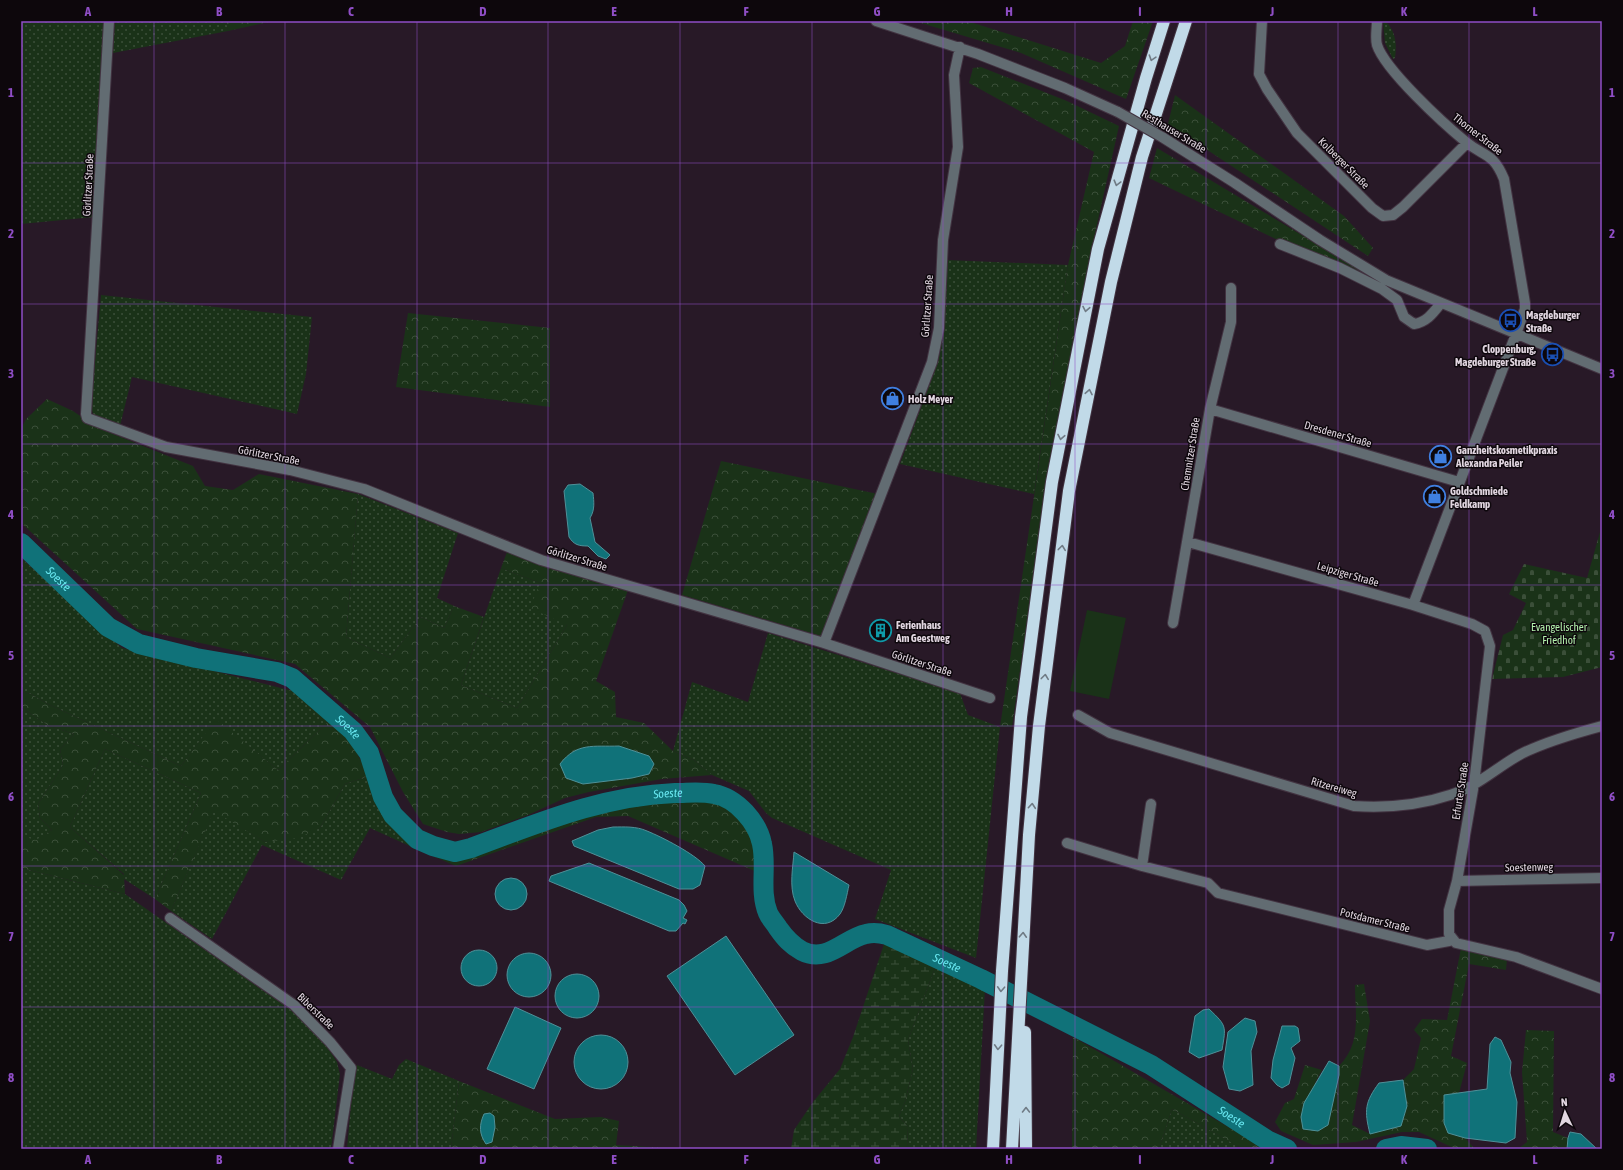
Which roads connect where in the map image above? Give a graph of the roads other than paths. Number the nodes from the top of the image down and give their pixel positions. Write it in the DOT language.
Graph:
graph roads {
  1 [pos="109,21"];
  2 [pos="876,21"];
  3 [pos="1164,21"];
  4 [pos="1186,21"];
  5 [pos="1262,21"];
  6 [pos="1377,21"];
  7 [pos="960,47"];
  8 [pos="1467,143"];
  9 [pos="1280,244"];
  10 [pos="1232,288"];
  11 [pos="1441,303"];
  12 [pos="1516,334"];
  13 [pos="1602,369"];
  14 [pos="1210,409"];
  15 [pos="1459,482"];
  16 [pos="1188,542"];
  17 [pos="1413,605"];
  18 [pos="1173,623"];
  19 [pos="824,643"];
  20 [pos="1490,646"];
  21 [pos="990,698"];
  22 [pos="1078,715"];
  23 [pos="1602,726"];
  24 [pos="1474,784"];
  25 [pos="1151,804"];
  26 [pos="1067,843"];
  27 [pos="1142,866"];
  28 [pos="1602,878"];
  29 [pos="1457,881"];
  30 [pos="170,918"];
  31 [pos="1452,939"];
  32 [pos="1602,989"];
  33 [pos="1019,1010"];
  34 [pos="338,1149"];
  35 [pos="993,1149"];
  36 [pos="1012,1149"];
  37 [pos="1026,1149"];
  1 -- 19 [label="street, Görlitzer Straße"];
  2 -- 7 [label="street, Resthauser Straße"];
  3 -- 35 [label="highway, one-way"];
  33 -- 4 [label="highway, one-way"];
  5 -- 8 [label="street, Kolberger Straße"];
  6 -- 8 [label="street, Thorner Straße"];
  7 -- 11 [label="street, Resthauser Straße, bridge"];
  7 -- 19 [label="street, Görlitzer Straße"];
  8 -- 12 [label="street, Thorner Straße"];
  9 -- 11 [label="street"];
  10 -- 14 [label="street, Chemnitzer Straße"];
  11 -- 12 [label="street, Resthauser Straße"];
  12 -- 13 [label="street, Resthauser Straße"];
  12 -- 15 [label="street"];
  14 -- 15 [label="street, Dresdener Straße"];
  14 -- 16 [label="street, Chemnitzer Straße"];
  15 -- 17 [label="street"];
  16 -- 17 [label="street, Leipziger Straße"];
  16 -- 18 [label="street, Chemnitzer Straße"];
  17 -- 20 [label="street, Leipziger Straße"];
  19 -- 21 [label="street, Görlitzer Straße"];
  20 -- 24 [label="street, Erfurter Straße"];
  22 -- 24 [label="street, Ritzereiweg"];
  23 -- 24 [label="street, Ritzereiweg"];
  24 -- 29 [label="street, Erfurter Straße"];
  25 -- 27 [label="street"];
  26 -- 27 [label="street, Potsdamer Straße"];
  27 -- 31 [label="street, Potsdamer Straße"];
  28 -- 29 [label="street, Soestenweg"];
  29 -- 31 [label="street, Erfurter Straße"];
  30 -- 34 [label="street, Biberstraße"];
  31 -- 32 [label="street"];
  33 -- 36 [label="highway"];
  37 -- 33 [label="highway, one-way"];
}
